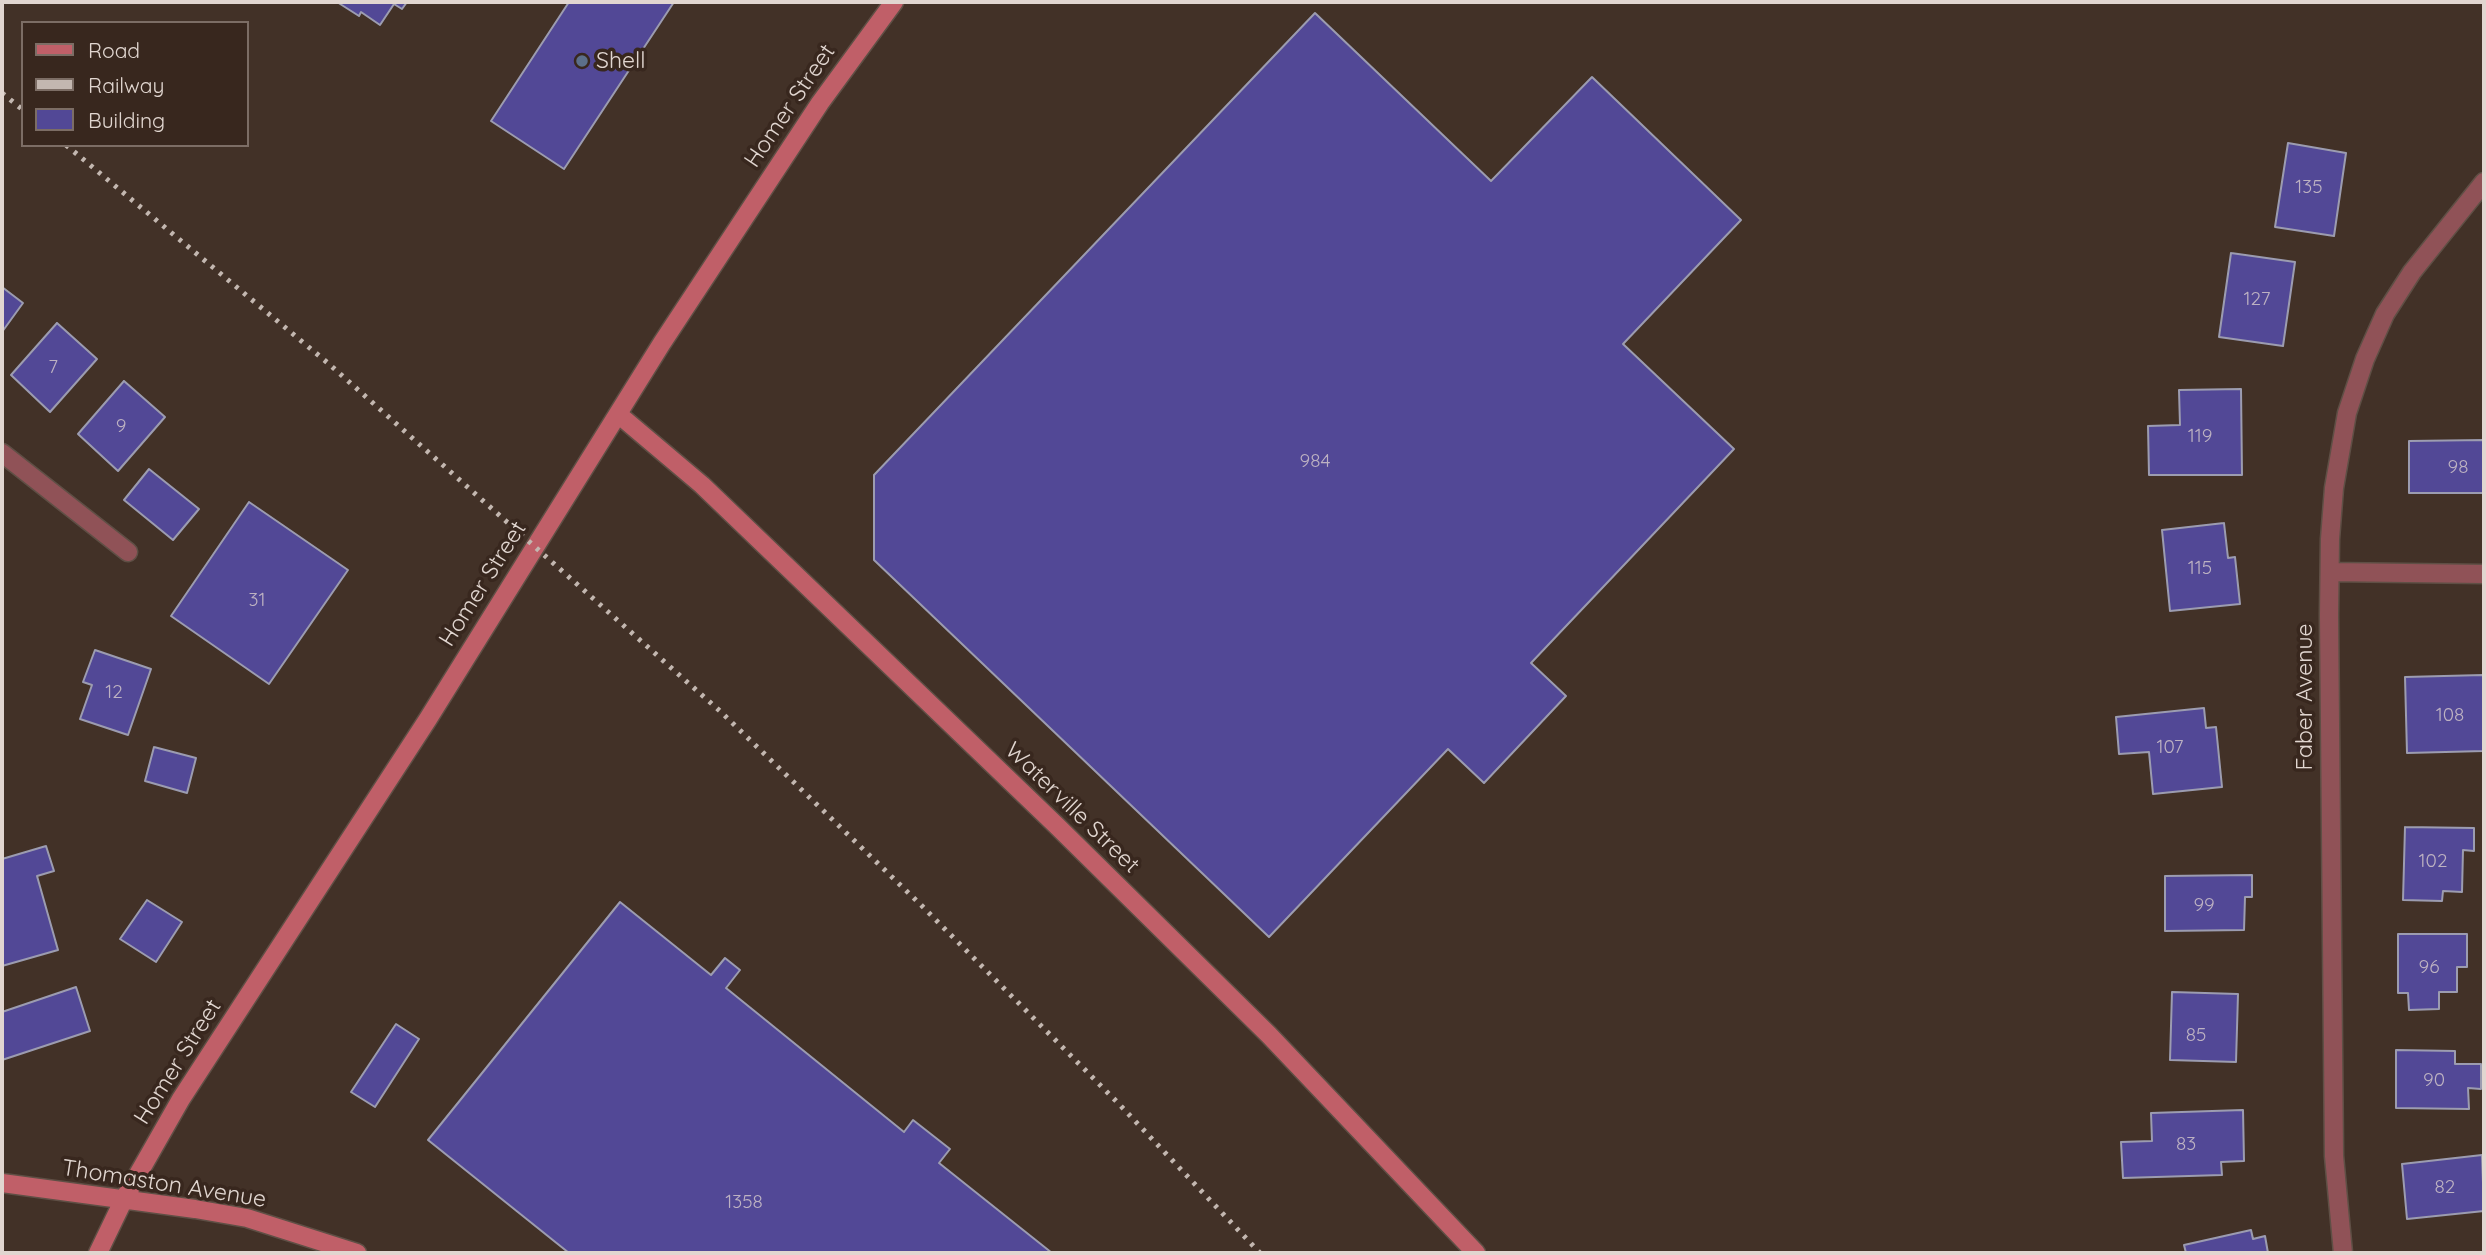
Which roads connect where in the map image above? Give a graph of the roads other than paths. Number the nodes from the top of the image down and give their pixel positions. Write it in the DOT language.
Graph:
graph roads {
  1 [pos="894,2"];
  2 [pos="2484,181"];
  3 [pos="618,414"];
  4 [pos="2,453"];
  5 [pos="128,552"];
  6 [pos="2330,572"];
  7 [pos="2484,574"];
  8 [pos="2,1183"];
  9 [pos="124,1199"];
  10 [pos="98,1253"];
  11 [pos="357,1253"];
  12 [pos="1476,1253"];
  13 [pos="2343,1253"];
  1 -- 3 [label="main road, Homer Street"];
  2 -- 6 [label="street, Faber Avenue"];
  3 -- 9 [label="main road, Homer Street"];
  3 -- 12 [label="main road, Waterville Street"];
  4 -- 5 [label="street"];
  6 -- 7 [label="street"];
  6 -- 13 [label="street, Faber Avenue"];
  8 -- 9 [label="main road, Thomaston Avenue"];
  9 -- 10 [label="main road, Homer Street"];
  9 -- 11 [label="main road, Thomaston Avenue"];
}
